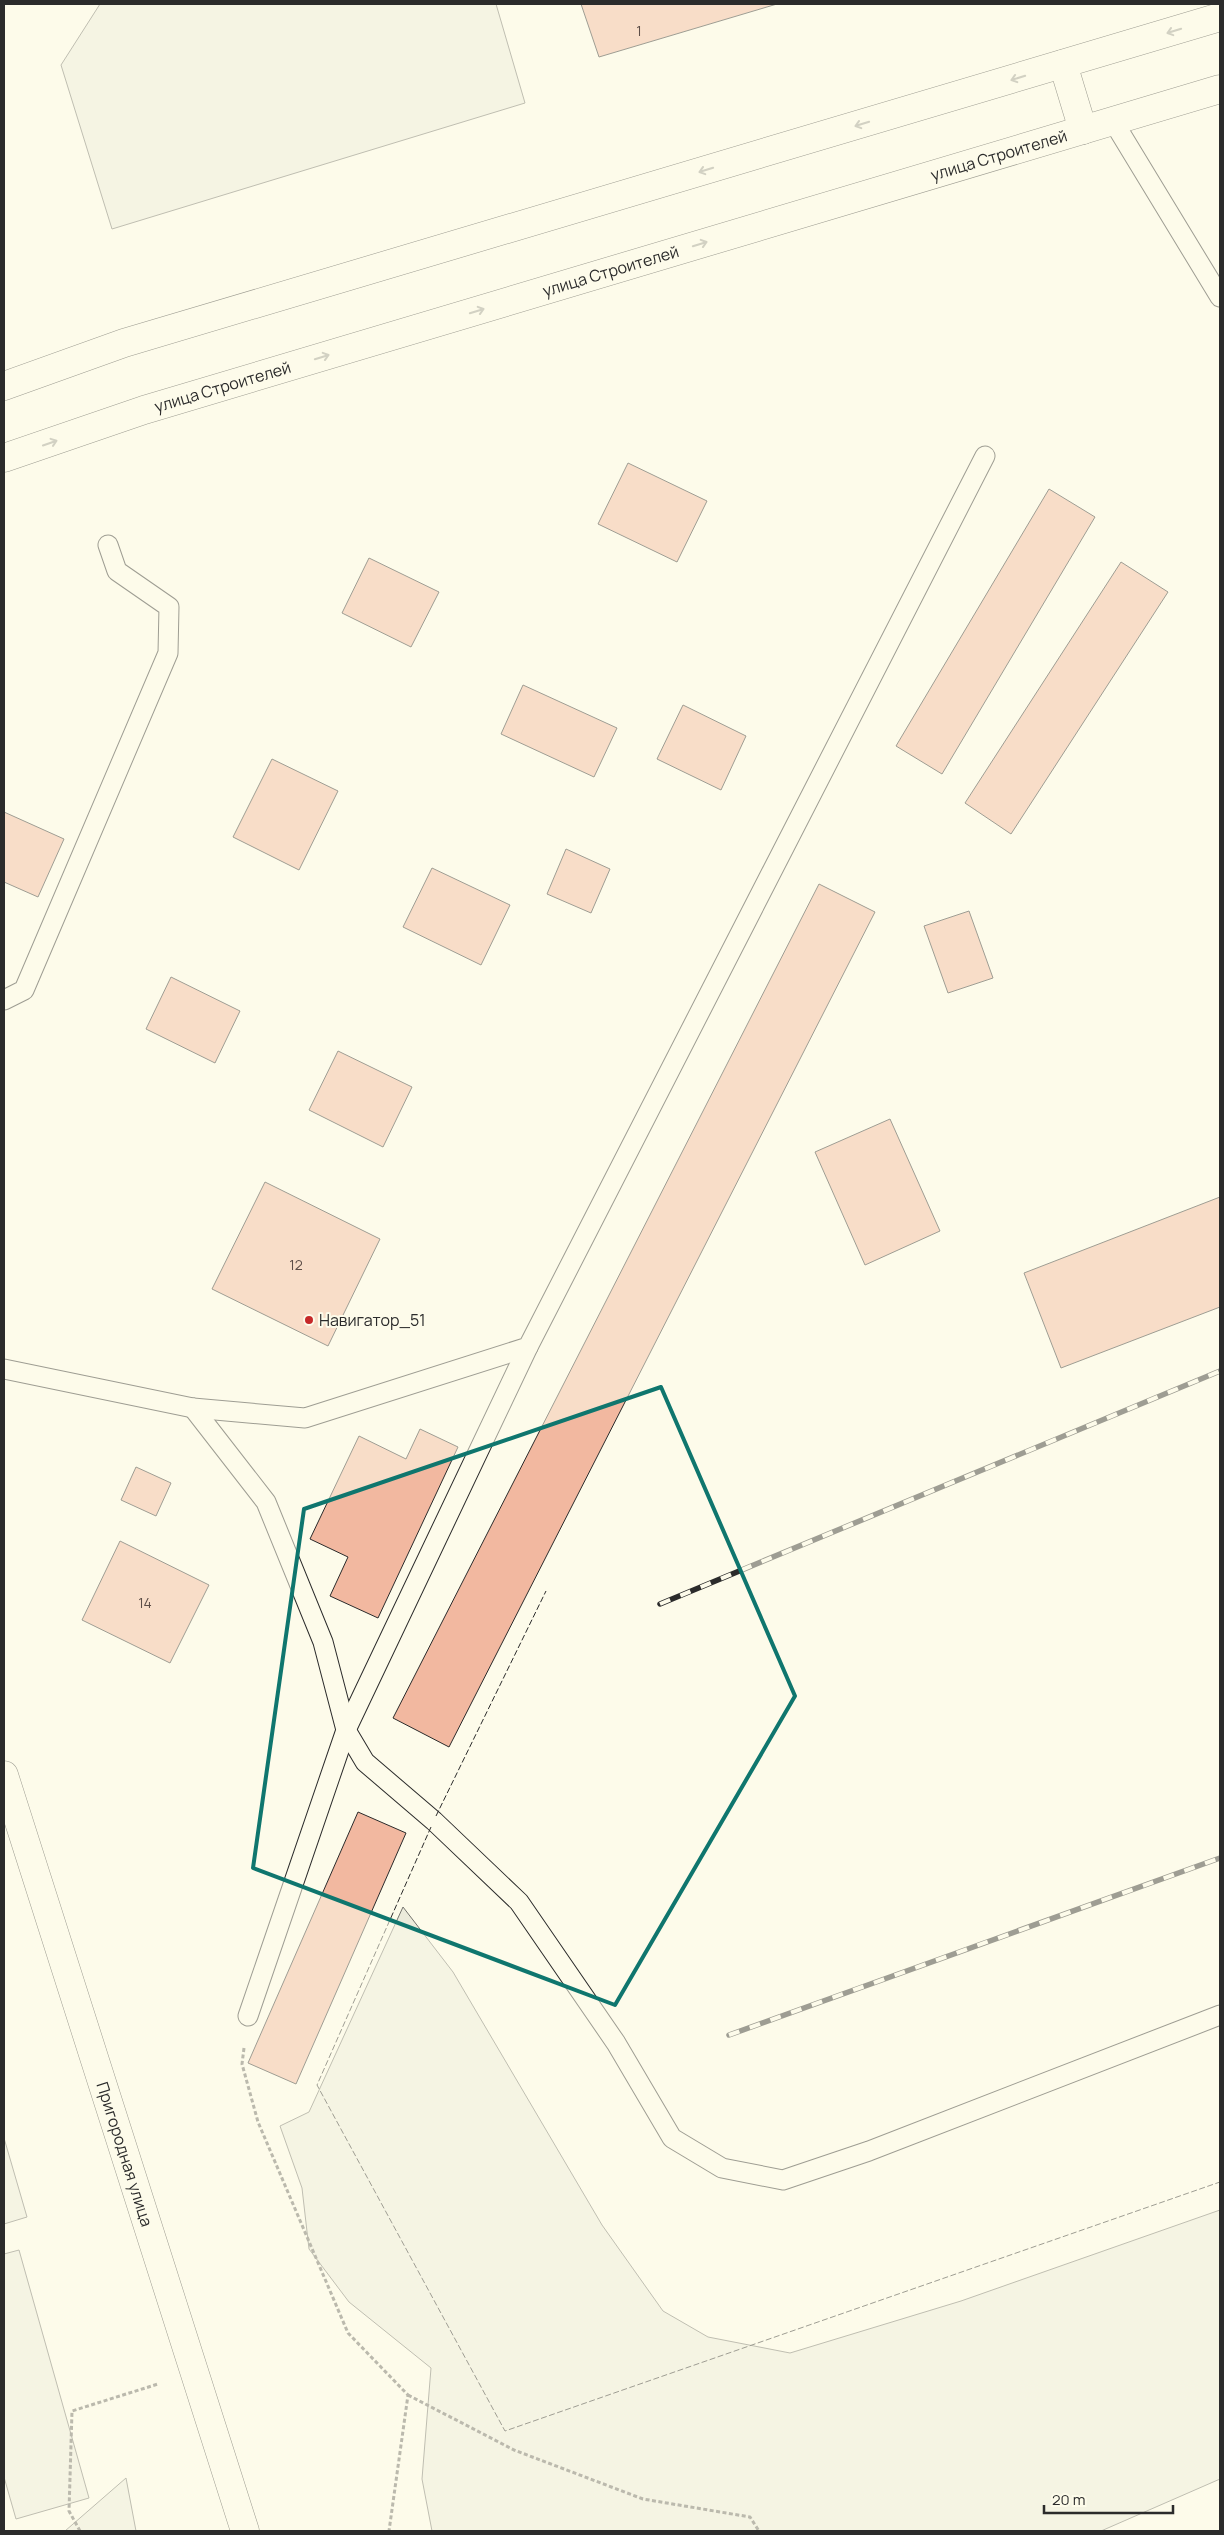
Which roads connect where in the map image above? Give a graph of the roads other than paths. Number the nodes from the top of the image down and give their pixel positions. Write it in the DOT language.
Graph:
graph roads {
  1 [pos="1220,18"];
  2 [pos="1064,64"];
  3 [pos="1220,89"];
  4 [pos="1113,121"];
  5 [pos="1082,130"];
  6 [pos="1220,297"];
  7 [pos="4,386"];
  8 [pos="985,456"];
  9 [pos="4,458"];
  10 [pos="108,545"];
  11 [pos="4,1000"];
  12 [pos="528,1347"];
  13 [pos="4,1369"];
  14 [pos="193,1408"];
  15 [pos="346,1730"];
  16 [pos="4,1775"];
  17 [pos="1220,2015"];
  18 [pos="248,2016"];
  19 [pos="245,2531"];
  1 -- 2 [label="main road, one-way"];
  2 -- 5 [label="main road"];
  2 -- 7 [label="main road, one-way"];
  3 -- 4 [label="main road, улица Строителей"];
  4 -- 5 [label="main road, улица Строителей"];
  4 -- 6 [label="lane"];
  9 -- 5 [label="main road, улица Строителей, one-way"];
  8 -- 12 [label="lane"];
  10 -- 11 [label="lane"];
  12 -- 14 [label="lane"];
  12 -- 15 [label="lane"];
  13 -- 14 [label="lane"];
  14 -- 15 [label="lane"];
  15 -- 17 [label="lane"];
  15 -- 18 [label="lane"];
  16 -- 19 [label="main road, Пригородная улица"];
}
